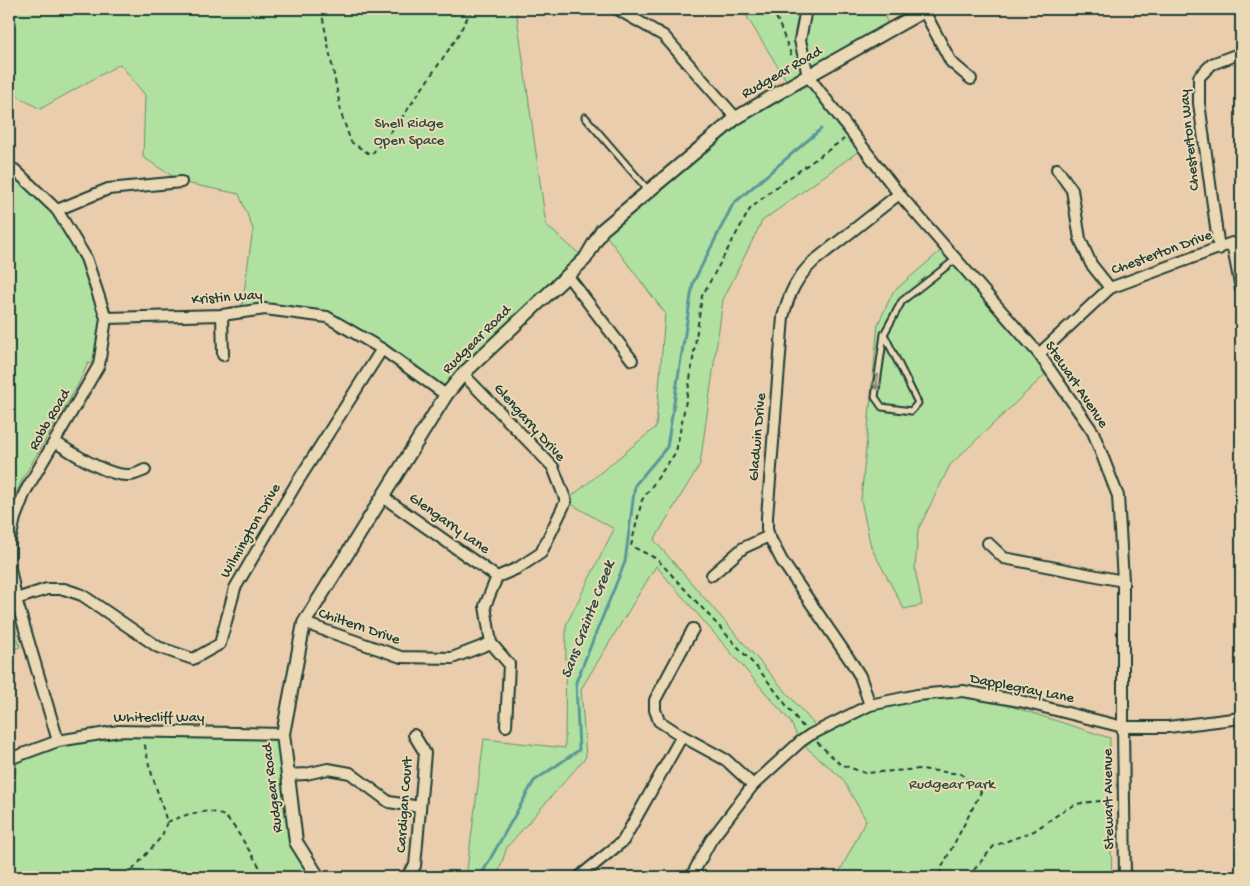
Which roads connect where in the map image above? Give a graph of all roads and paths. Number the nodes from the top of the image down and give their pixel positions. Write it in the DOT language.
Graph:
graph roads {
  1 [pos="321,9"];
  2 [pos="472,9"];
  3 [pos="618,9"];
  4 [pos="772,9"];
  5 [pos="806,9"];
  6 [pos="926,10"];
  7 [pos="1241,53"];
  8 [pos="808,76"];
  9 [pos="970,79"];
  10 [pos="585,117"];
  11 [pos="736,118"];
  12 [pos="9,168"];
  13 [pos="1057,168"];
  14 [pos="181,182"];
  15 [pos="649,191"];
  16 [pos="899,194"];
  17 [pos="57,210"];
  18 [pos="1219,249"];
  19 [pos="956,259"];
  20 [pos="567,275"];
  21 [pos="1110,288"];
  22 [pos="1241,289"];
  23 [pos="222,315"];
  24 [pos="106,318"];
  25 [pos="884,334"];
  26 [pos="382,348"];
  27 [pos="1039,354"];
  28 [pos="223,355"];
  29 [pos="632,360"];
  30 [pos="462,374"];
  31 [pos="446,395"];
  32 [pos="55,442"];
  33 [pos="145,470"];
  34 [pos="382,497"];
  35 [pos="769,536"];
  36 [pos="988,543"];
  37 [pos="712,574"];
  38 [pos="497,577"];
  39 [pos="1123,581"];
  40 [pos="16,599"];
  41 [pos="304,623"];
  42 [pos="692,629"];
  43 [pos="491,643"];
  44 [pos="870,705"];
  45 [pos="1241,718"];
  46 [pos="506,726"];
  47 [pos="1123,727"];
  48 [pos="142,731"];
  49 [pos="283,734"];
  50 [pos="414,735"];
  51 [pos="682,736"];
  52 [pos="58,741"];
  53 [pos="9,759"];
  54 [pos="288,775"];
  55 [pos="753,785"];
  56 [pos="1124,800"];
  57 [pos="420,807"];
  58 [pos="167,822"];
  59 [pos="695,876"];
  60 [pos="128,877"];
  61 [pos="266,877"];
  62 [pos="318,877"];
  63 [pos="406,877"];
  64 [pos="578,877"];
  65 [pos="968,877"];
  66 [pos="1125,877"];
  1 -- 2 [label="path"];
  3 -- 11 [label="street"];
  4 -- 8 [label="path"];
  5 -- 8 [label="street"];
  6 -- 8 [label="street, Rudgear Road"];
  6 -- 9 [label="street"];
  7 -- 18 [label="street, Chesterton Way"];
  8 -- 11 [label="street, Rudgear Road"];
  8 -- 16 [label="street, Stewart Avenue"];
  10 -- 15 [label="lane"];
  11 -- 15 [label="street, Rudgear Road"];
  12 -- 17 [label="street, Robb Road"];
  13 -- 21 [label="street"];
  14 -- 17 [label="street"];
  15 -- 20 [label="street, Rudgear Road"];
  16 -- 19 [label="street, Stewart Avenue"];
  16 -- 35 [label="street, Gladwin Drive"];
  17 -- 24 [label="street, Robb Road"];
  18 -- 21 [label="street, Chesterton Drive"];
  18 -- 22 [label="street, Chesterton Drive"];
  19 -- 25 [label="lane"];
  19 -- 27 [label="street, Stewart Avenue"];
  20 -- 29 [label="street"];
  20 -- 30 [label="street, Rudgear Road"];
  21 -- 27 [label="street, Chesterton Drive"];
  23 -- 24 [label="street, Kristin Way"];
  23 -- 26 [label="street, Kristin Way"];
  23 -- 28 [label="street"];
  24 -- 32 [label="street, Robb Road"];
  25 -- 25 [label="lane, one-way"];
  26 -- 31 [label="street, Kristin Way"];
  26 -- 40 [label="street, Wilmington Drive"];
  27 -- 39 [label="street, Stewart Avenue"];
  30 -- 31 [label="street, Rudgear Road"];
  30 -- 38 [label="street, Glengarry Drive"];
  31 -- 34 [label="street, Rudgear Road"];
  32 -- 33 [label="street"];
  32 -- 40 [label="street, Robb Road"];
  34 -- 38 [label="street, Glengarry Lane"];
  34 -- 41 [label="street, Rudgear Road"];
  35 -- 37 [label="street"];
  35 -- 44 [label="street, Gladwin Drive"];
  36 -- 39 [label="street"];
  38 -- 43 [label="street"];
  39 -- 47 [label="street, Stewart Avenue"];
  40 -- 52 [label="street, Robb Road"];
  41 -- 43 [label="street, Chiltern Drive"];
  41 -- 49 [label="street, Rudgear Road"];
  42 -- 51 [label="street"];
  43 -- 46 [label="street"];
  44 -- 47 [label="street, Dapplegray Lane"];
  44 -- 55 [label="street, Dapplegray Lane"];
  45 -- 47 [label="street, Dapplegray Lane"];
  47 -- 56 [label="street, Stewart Avenue"];
  48 -- 49 [label="street, Whitecliff Way"];
  48 -- 52 [label="street, Whitecliff Way"];
  48 -- 58 [label="path"];
  49 -- 54 [label="street, Rudgear Road"];
  50 -- 57 [label="street, Cardigan Court"];
  51 -- 55 [label="street"];
  51 -- 64 [label="street"];
  52 -- 53 [label="street, Whitecliff Way"];
  54 -- 57 [label="street"];
  54 -- 62 [label="street, Rudgear Road"];
  55 -- 59 [label="street, Dapplegray Lane"];
  56 -- 65 [label="path"];
  56 -- 66 [label="street, Stewart Avenue"];
  57 -- 63 [label="street, Cardigan Court"];
  58 -- 60 [label="path"];
  58 -- 61 [label="path"];
}
